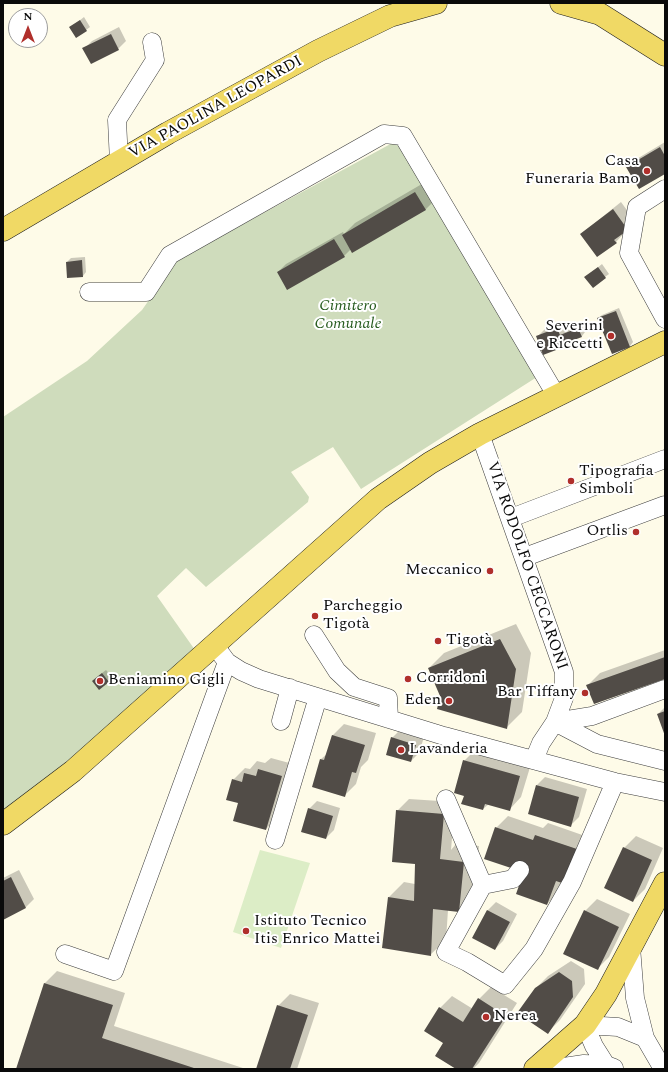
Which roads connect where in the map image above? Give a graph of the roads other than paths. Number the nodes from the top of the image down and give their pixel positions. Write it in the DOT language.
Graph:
graph roads {
  1 [pos="436,3"];
  2 [pos="561,3"];
  3 [pos="152,42"];
  4 [pos="665,55"];
  5 [pos="120,162"];
  6 [pos="665,189"];
  7 [pos="3,230"];
  8 [pos="89,292"];
  9 [pos="663,310"];
  10 [pos="665,342"];
  11 [pos="556,395"];
  12 [pos="480,434"];
  13 [pos="665,459"];
  14 [pos="665,505"];
  15 [pos="511,518"];
  16 [pos="525,557"];
  17 [pos="314,635"];
  18 [pos="221,654"];
  19 [pos="290,688"];
  20 [pos="665,689"];
  21 [pos="318,697"];
  22 [pos="389,719"];
  23 [pos="281,721"];
  24 [pos="555,722"];
  25 [pos="534,760"];
  26 [pos="665,761"];
  27 [pos="615,782"];
  28 [pos="665,792"];
  29 [pos="446,799"];
  30 [pos="3,824"];
  31 [pos="276,840"];
  32 [pos="520,870"];
  33 [pos="665,883"];
  34 [pos="483,884"];
  35 [pos="631,947"];
  36 [pos="65,954"];
  37 [pos="585,1025"];
  38 [pos="645,1038"];
  39 [pos="611,1067"];
  40 [pos="535,1069"];
  41 [pos="550,1069"];
  42 [pos="663,1069"];
  1 -- 5 [label="main road, VIA PAOLINA LEOPARDI"];
  2 -- 4 [label="main road"];
  3 -- 5 [label="street"];
  5 -- 7 [label="main road, VIA PAOLINA LEOPARDI"];
  6 -- 9 [label="street"];
  8 -- 11 [label="street"];
  10 -- 11 [label="main road"];
  11 -- 12 [label="main road"];
  12 -- 15 [label="street, VIA RODOLFO CECCARONI"];
  12 -- 18 [label="main road"];
  13 -- 15 [label="street"];
  14 -- 16 [label="street"];
  15 -- 16 [label="street, VIA RODOLFO CECCARONI"];
  16 -- 24 [label="street, VIA RODOLFO CECCARONI"];
  17 -- 22 [label="street"];
  18 -- 19 [label="street"];
  18 -- 30 [label="main road"];
  18 -- 36 [label="street"];
  19 -- 21 [label="street"];
  19 -- 23 [label="street"];
  20 -- 24 [label="street"];
  21 -- 22 [label="street"];
  21 -- 31 [label="street"];
  22 -- 25 [label="street"];
  24 -- 25 [label="street, VIA RODOLFO CECCARONI"];
  24 -- 26 [label="street"];
  25 -- 27 [label="street"];
  27 -- 28 [label="street"];
  27 -- 34 [label="street"];
  29 -- 34 [label="street"];
  32 -- 34 [label="street"];
  33 -- 35 [label="main road"];
  35 -- 37 [label="main road"];
  35 -- 38 [label="street"];
  37 -- 38 [label="street"];
  37 -- 39 [label="street"];
  37 -- 40 [label="main road"];
  38 -- 42 [label="street"];
  39 -- 41 [label="street"];
}
